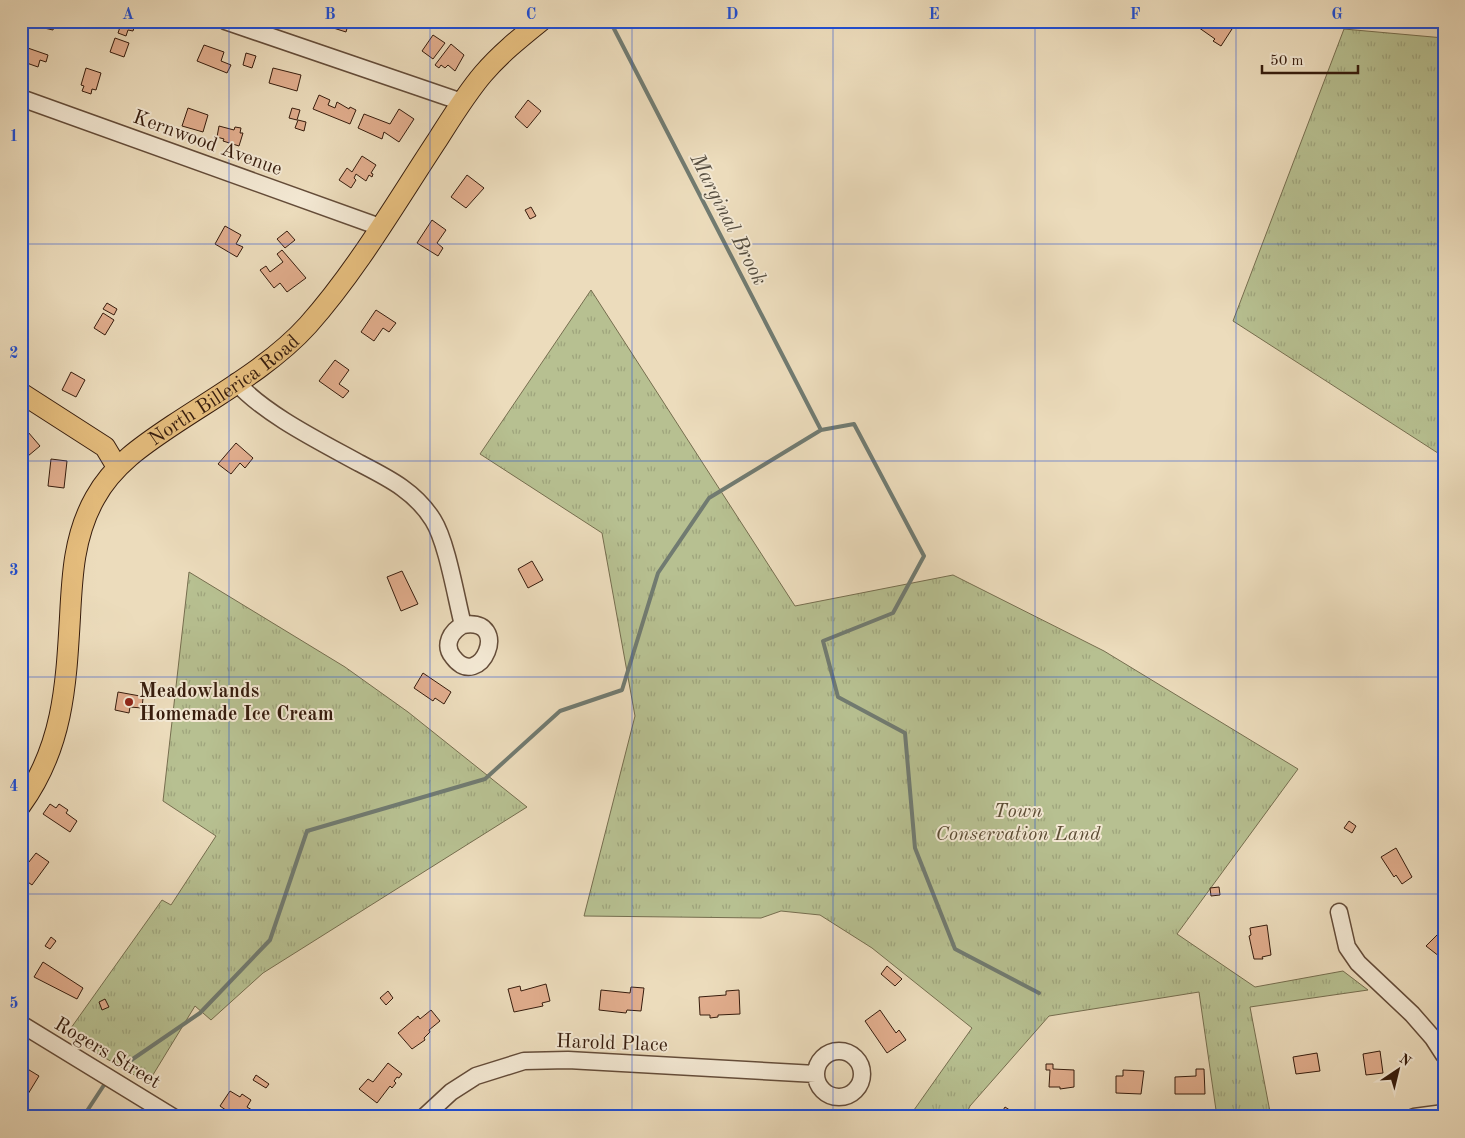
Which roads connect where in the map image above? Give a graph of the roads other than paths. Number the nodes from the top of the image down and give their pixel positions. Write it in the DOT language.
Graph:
graph roads {
  1 [pos="225,21"];
  2 [pos="541,21"];
  3 [pos="21,98"];
  4 [pos="462,102"];
  5 [pos="380,226"];
  6 [pos="236,382"];
  7 [pos="21,393"];
  8 [pos="117,468"];
  9 [pos="463,625"];
  10 [pos="21,805"];
  11 [pos="1339,912"];
  12 [pos="21,1024"];
  13 [pos="1444,1056"];
  14 [pos="816,1074"];
  15 [pos="1444,1112"];
  16 [pos="172,1117"];
  17 [pos="424,1117"];
  18 [pos="1414,1117"];
  1 -- 4 [label="street"];
  2 -- 4 [label="main road, North Billerica Road"];
  3 -- 5 [label="street, Kernwood Avenue"];
  4 -- 5 [label="main road, North Billerica Road"];
  5 -- 6 [label="main road, North Billerica Road"];
  6 -- 8 [label="main road, North Billerica Road"];
  6 -- 9 [label="street"];
  7 -- 8 [label="main road"];
  8 -- 10 [label="main road, North Billerica Road"];
  11 -- 13 [label="street"];
  12 -- 16 [label="street, Rogers Street"];
  14 -- 17 [label="street, Harold Place"];
  15 -- 18 [label="street"];
}
